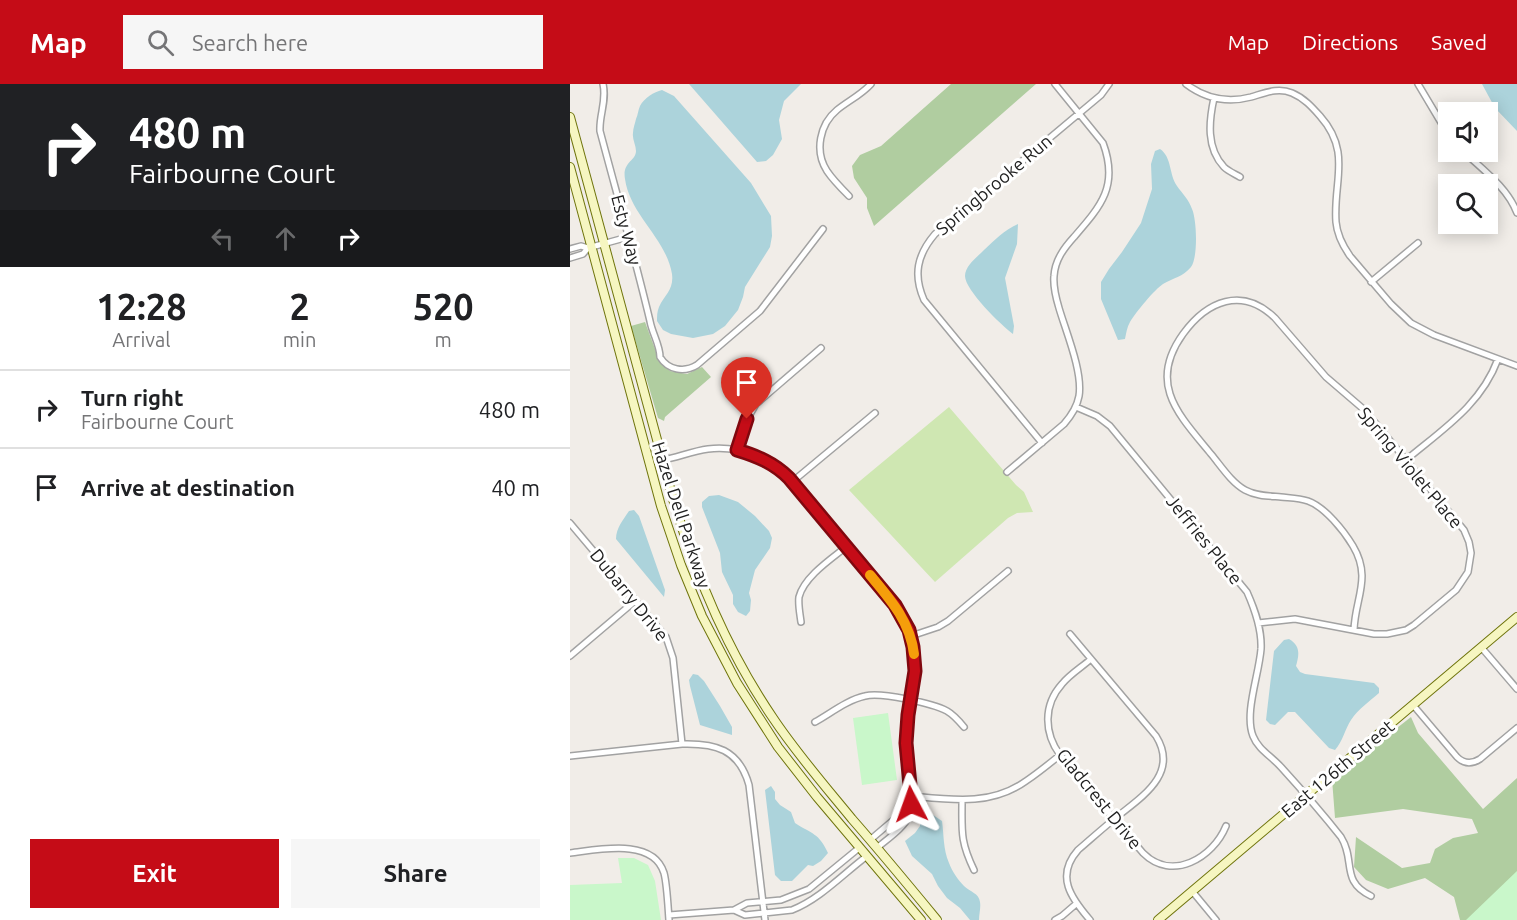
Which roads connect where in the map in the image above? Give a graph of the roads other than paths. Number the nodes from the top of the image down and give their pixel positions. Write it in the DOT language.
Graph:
graph roads {
  1 [pos="603,84"];
  2 [pos="871,84"];
  3 [pos="1055,84"];
  4 [pos="1109,84"];
  5 [pos="1186,84"];
  6 [pos="1418,84"];
  7 [pos="1214,98"];
  8 [pos="1079,113"];
  9 [pos="570,117"];
  10 [pos="1438,118"];
  11 [pos="1475,162"];
  12 [pos="570,167"];
  13 [pos="1240,177"];
  14 [pos="849,196"];
  15 [pos="1517,213"];
  16 [pos="823,229"];
  17 [pos="628,237"];
  18 [pos="1418,243"];
  19 [pos="604,244"];
  20 [pos="590,248"];
  21 [pos="570,249"];
  22 [pos="570,258"];
  23 [pos="1371,282"];
  24 [pos="822,348"];
  25 [pos="1498,359"];
  26 [pos="1517,366"];
  27 [pos="1076,407"];
  28 [pos="875,413"];
  29 [pos="1042,443"];
  30 [pos="737,450"];
  31 [pos="663,460"];
  32 [pos="1406,460"];
  33 [pos="1007,472"];
  34 [pos="792,482"];
  35 [pos="570,523"];
  36 [pos="846,547"];
  37 [pos="1008,571"];
  38 [pos="635,601"];
  39 [pos="1517,617"];
  40 [pos="801,622"];
  41 [pos="1258,623"];
  42 [pos="1354,630"];
  43 [pos="1070,634"];
  44 [pos="911,636"];
  45 [pos="1481,647"];
  46 [pos="570,656"];
  47 [pos="1091,659"];
  48 [pos="1517,689"];
  49 [pos="911,701"];
  50 [pos="1413,705"];
  51 [pos="816,722"];
  52 [pos="964,727"];
  53 [pos="1517,728"];
  54 [pos="679,744"];
  55 [pos="1060,755"];
  56 [pos="570,756"];
  57 [pos="911,796"];
  58 [pos="1306,796"];
  59 [pos="962,801"];
  60 [pos="910,806"];
  61 [pos="1114,819"];
  62 [pos="1226,826"];
  63 [pos="870,840"];
  64 [pos="859,848"];
  65 [pos="877,848"];
  66 [pos="570,853"];
  67 [pos="867,856"];
  68 [pos="974,870"];
  69 [pos="1192,891"];
  70 [pos="1371,896"];
  71 [pos="762,901"];
  72 [pos="1076,904"];
  73 [pos="734,910"];
  74 [pos="764,913"];
  75 [pos="669,918"];
  76 [pos="765,920"];
  77 [pos="921,920"];
  78 [pos="937,920"];
  79 [pos="1055,920"];
  80 [pos="1090,920"];
  81 [pos="1158,920"];
  82 [pos="1216,920"];
  1 -- 17 [label="street, Esty Way"];
  2 -- 14 [label="street"];
  3 -- 8 [label="street"];
  4 -- 8 [label="street, Springbrooke Run"];
  5 -- 7 [label="street"];
  6 -- 10 [label="street"];
  7 -- 13 [label="street"];
  7 -- 23 [label="street"];
  8 -- 27 [label="street"];
  8 -- 29 [label="street, Springbrooke Run"];
  9 -- 19 [label="main road, Hazel Dell Parkway"];
  11 -- 15 [label="street"];
  12 -- 20 [label="main road, Hazel Dell Parkway"];
  16 -- 17 [label="street, Esty Way"];
  17 -- 19 [label="street"];
  18 -- 23 [label="street"];
  19 -- 20 [label="street"];
  19 -- 31 [label="main road, Hazel Dell Parkway"];
  20 -- 21 [label="street"];
  20 -- 22 [label="street"];
  20 -- 64 [label="main road, Hazel Dell Parkway"];
  23 -- 25 [label="street"];
  24 -- 30 [label="street"];
  25 -- 26 [label="street"];
  25 -- 32 [label="street"];
  27 -- 29 [label="street"];
  27 -- 41 [label="street, Jeffries Place"];
  28 -- 34 [label="street"];
  29 -- 33 [label="street"];
  30 -- 31 [label="street"];
  30 -- 34 [label="street"];
  31 -- 63 [label="main road, Hazel Dell Parkway"];
  32 -- 42 [label="street, Spring Violet Place"];
  32 -- 42 [label="street, Spring Violet Place"];
  34 -- 36 [label="street"];
  35 -- 38 [label="street, Dubarry Drive"];
  36 -- 40 [label="street"];
  36 -- 44 [label="street"];
  37 -- 44 [label="street"];
  38 -- 46 [label="street"];
  38 -- 54 [label="street, Dubarry Drive"];
  39 -- 45 [label="main road, East 126th Street"];
  41 -- 42 [label="street, Spring Violet Place"];
  41 -- 58 [label="street, Jeffries Place"];
  43 -- 47 [label="street"];
  44 -- 49 [label="street"];
  45 -- 48 [label="street"];
  45 -- 50 [label="main road, East 126th Street"];
  47 -- 55 [label="street, Gladcrest Drive"];
  47 -- 61 [label="street"];
  49 -- 51 [label="street"];
  49 -- 52 [label="street"];
  49 -- 57 [label="street"];
  50 -- 53 [label="street"];
  50 -- 58 [label="main road, East 126th Street"];
  54 -- 56 [label="street"];
  54 -- 71 [label="street"];
  55 -- 59 [label="street"];
  55 -- 61 [label="street, Gladcrest Drive"];
  57 -- 59 [label="street"];
  57 -- 60 [label="street"];
  58 -- 69 [label="main road, East 126th Street"];
  58 -- 70 [label="street, Jeffries Place"];
  59 -- 68 [label="street"];
  60 -- 63 [label="street"];
  60 -- 65 [label="street"];
  61 -- 62 [label="street, Gladcrest Drive"];
  61 -- 72 [label="street"];
  63 -- 65 [label="main road, Hazel Dell Parkway"];
  64 -- 67 [label="main road, Hazel Dell Parkway"];
  64 -- 71 [label="street"];
  65 -- 78 [label="main road, Hazel Dell Parkway"];
  66 -- 75 [label="street"];
  67 -- 74 [label="street"];
  67 -- 77 [label="main road, Hazel Dell Parkway"];
  69 -- 81 [label="main road, East 126th Street"];
  69 -- 82 [label="street"];
  71 -- 73 [label="street"];
  71 -- 74 [label="street"];
  72 -- 79 [label="street"];
  72 -- 80 [label="street"];
  73 -- 74 [label="street"];
  73 -- 75 [label="street"];
  74 -- 76 [label="street"];
}
